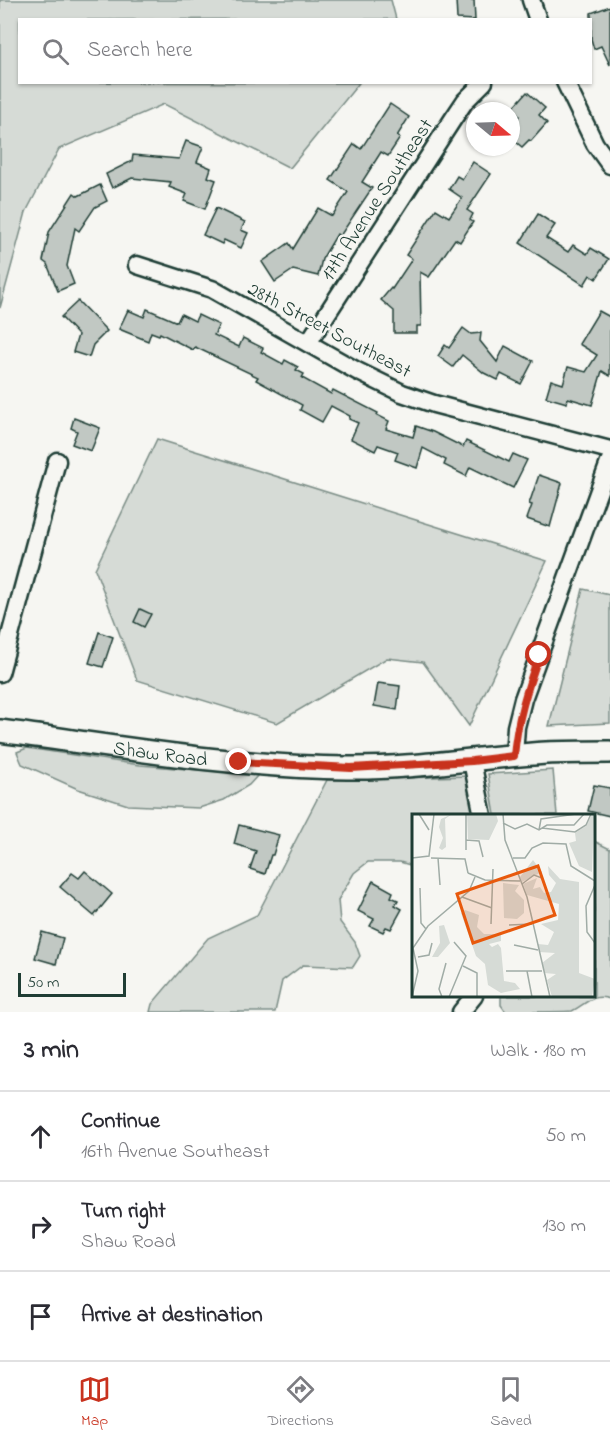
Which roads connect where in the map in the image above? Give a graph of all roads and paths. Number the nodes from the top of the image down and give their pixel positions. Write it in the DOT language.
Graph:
graph roads {
  1 [pos="531,0"];
  2 [pos="537,18"];
  3 [pos="482,84"];
  4 [pos="566,84"];
  5 [pos="610,165"];
  6 [pos="137,265"];
  7 [pos="308,343"];
  8 [pos="610,450"];
  9 [pos="610,460"];
  10 [pos="57,461"];
  11 [pos="0,673"];
  12 [pos="0,731"];
  13 [pos="610,752"];
  14 [pos="514,756"];
  15 [pos="472,761"];
  16 [pos="483,814"];
  17 [pos="473,997"];
  18 [pos="461,1012"];
  1 -- 2 [label="street"];
  3 -- 7 [label="street, 17th Avenue Southeast"];
  4 -- 5 [label="street"];
  6 -- 7 [label="street, 28th Street Southeast"];
  7 -- 8 [label="street, 28th Street Southeast"];
  9 -- 14 [label="street"];
  10 -- 11 [label="street"];
  12 -- 15 [label="main road, Shaw Road"];
  13 -- 14 [label="main road, Shaw Road"];
  14 -- 15 [label="main road, Shaw Road"];
  15 -- 16 [label="street"];
  17 -- 18 [label="street"];
}
